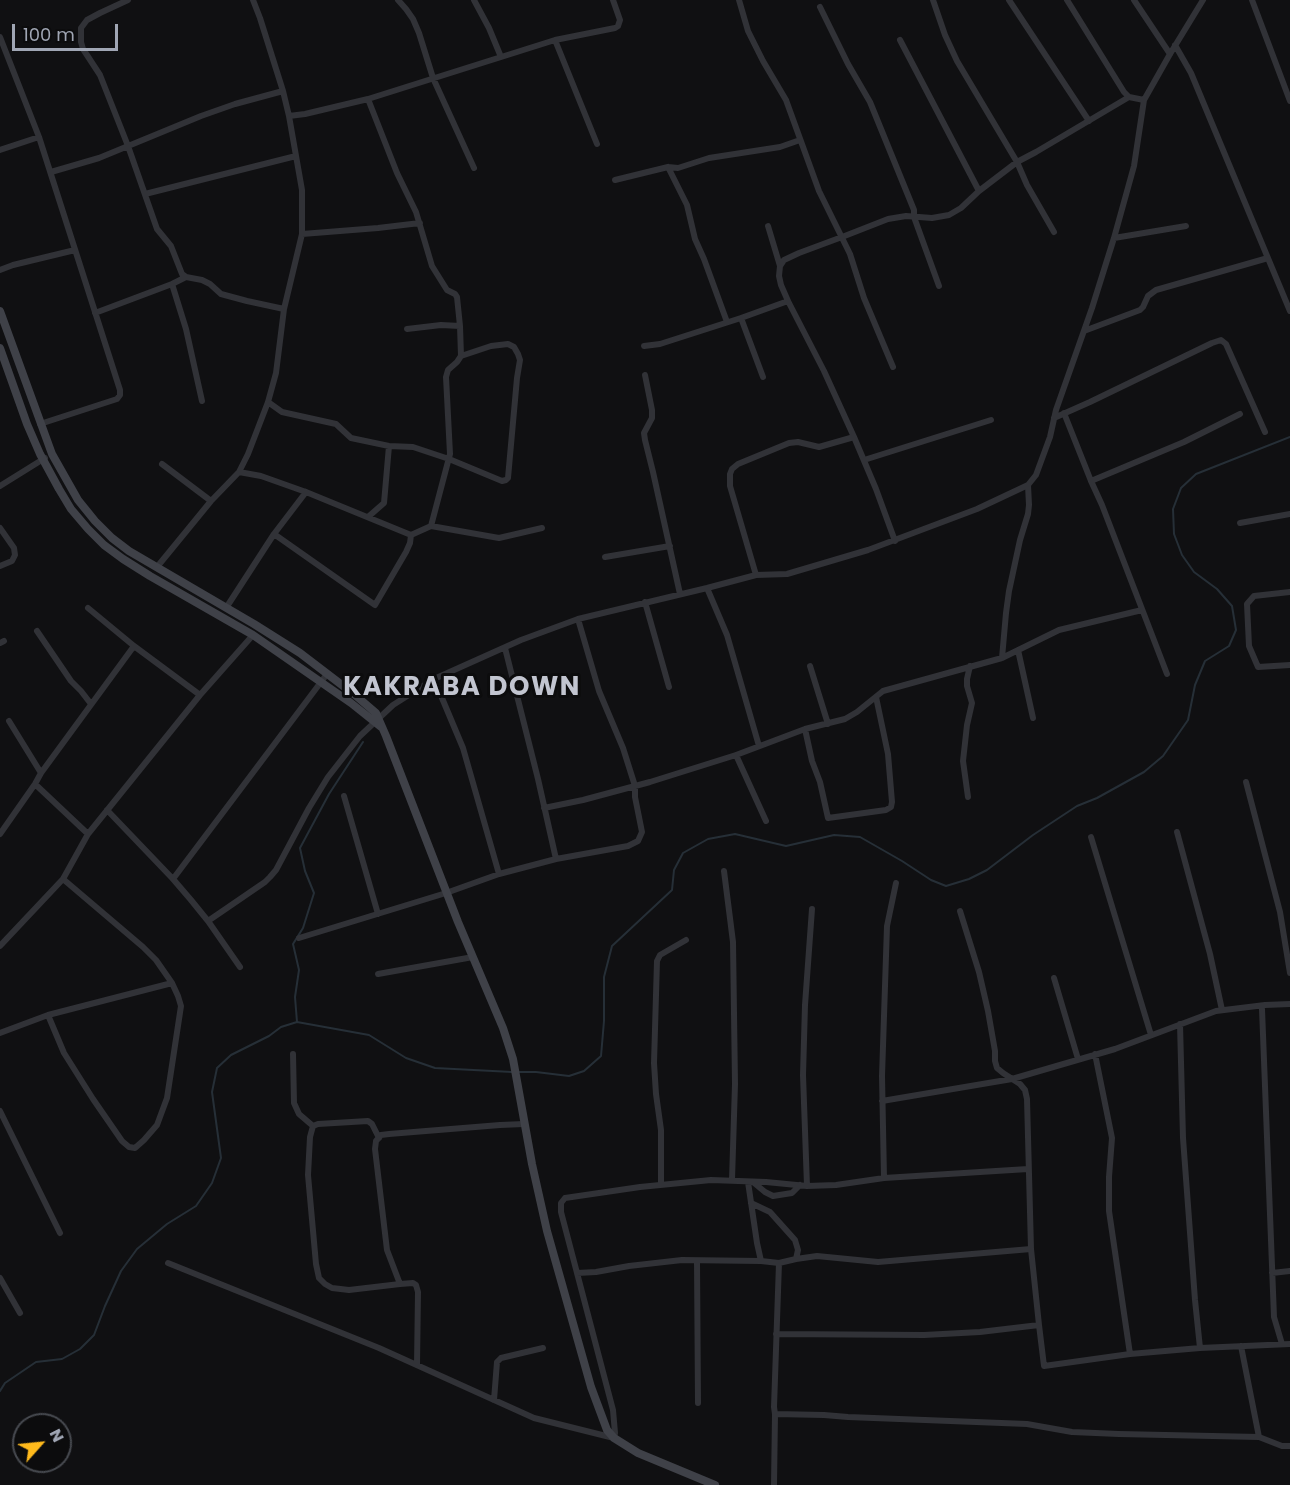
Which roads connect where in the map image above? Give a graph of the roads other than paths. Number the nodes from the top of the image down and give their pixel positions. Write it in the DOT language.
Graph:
graph roads {
  1 [pos="128,0"];
  2 [pos="253,0"];
  3 [pos="398,0"];
  4 [pos="474,0"];
  5 [pos="613,0"];
  6 [pos="739,0"];
  7 [pos="933,0"];
  8 [pos="1008,0"];
  9 [pos="1067,0"];
  10 [pos="1134,0"];
  11 [pos="1203,0"];
  12 [pos="1252,0"];
  13 [pos="820,7"];
  14 [pos="0,37"];
  15 [pos="555,40"];
  16 [pos="900,40"];
  17 [pos="1176,45"];
  18 [pos="1170,54"];
  19 [pos="501,57"];
  20 [pos="433,78"];
  21 [pos="284,91"];
  22 [pos="1129,97"];
  23 [pos="368,99"];
  24 [pos="1144,100"];
  25 [pos="1290,101"];
  26 [pos="289,116"];
  27 [pos="1089,122"];
  28 [pos="39,137"];
  29 [pos="800,140"];
  30 [pos="597,144"];
  31 [pos="128,146"];
  32 [pos="0,150"];
  33 [pos="296,156"];
  34 [pos="1017,162"];
  35 [pos="668,167"];
  36 [pos="474,168"];
  37 [pos="51,172"];
  38 [pos="615,180"];
  39 [pos="979,191"];
  40 [pos="145,194"];
  41 [pos="914,217"];
  42 [pos="420,223"];
  43 [pos="768,226"];
  44 [pos="1186,226"];
  45 [pos="1054,232"];
  46 [pos="302,234"];
  47 [pos="843,237"];
  48 [pos="1114,238"];
  49 [pos="75,250"];
  50 [pos="1268,258"];
  51 [pos="780,266"];
  52 [pos="0,270"];
  53 [pos="186,277"];
  54 [pos="172,284"];
  55 [pos="939,285"];
  56 [pos="788,301"];
  57 [pos="284,309"];
  58 [pos="0,311"];
  59 [pos="1290,311"];
  60 [pos="95,313"];
  61 [pos="741,318"];
  62 [pos="727,322"];
  63 [pos="460,326"];
  64 [pos="407,329"];
  65 [pos="1084,331"];
  66 [pos="644,346"];
  67 [pos="0,348"];
  68 [pos="460,356"];
  69 [pos="893,367"];
  70 [pos="645,375"];
  71 [pos="763,377"];
  72 [pos="202,401"];
  73 [pos="268,402"];
  74 [pos="1064,413"];
  75 [pos="1240,414"];
  76 [pos="1054,418"];
  77 [pos="991,420"];
  78 [pos="40,424"];
  79 [pos="1265,432"];
  80 [pos="854,437"];
  81 [pos="389,446"];
  82 [pos="51,454"];
  83 [pos="43,459"];
  84 [pos="449,459"];
  85 [pos="864,460"];
  86 [pos="162,464"];
  87 [pos="239,472"];
  88 [pos="1091,481"];
  89 [pos="1028,485"];
  90 [pos="0,486"];
  91 [pos="306,492"];
  92 [pos="211,501"];
  93 [pos="1290,514"];
  94 [pos="368,517"];
  95 [pos="1240,523"];
  96 [pos="431,526"];
  97 [pos="0,528"];
  98 [pos="542,528"];
  99 [pos="274,534"];
  100 [pos="411,535"];
  101 [pos="895,541"];
  102 [pos="670,546"];
  103 [pos="605,557"];
  104 [pos="0,566"];
  105 [pos="157,567"];
  106 [pos="756,575"];
  107 [pos="707,588"];
  108 [pos="1290,592"];
  109 [pos="680,594"];
  110 [pos="645,602"];
  111 [pos="88,608"];
  112 [pos="226,608"];
  113 [pos="1142,610"];
  114 [pos="578,619"];
  115 [pos="37,631"];
  116 [pos="253,634"];
  117 [pos="134,646"];
  118 [pos="505,648"];
  119 [pos="1018,650"];
  120 [pos="1002,658"];
  121 [pos="1290,664"];
  122 [pos="810,666"];
  123 [pos="970,666"];
  124 [pos="327,674"];
  125 [pos="1167,674"];
  126 [pos="434,679"];
  127 [pos="321,682"];
  128 [pos="669,687"];
  129 [pos="200,694"];
  130 [pos="876,697"];
  131 [pos="91,704"];
  132 [pos="1034,718"];
  133 [pos="376,720"];
  134 [pos="9,721"];
  135 [pos="828,724"];
  136 [pos="805,729"];
  137 [pos="759,746"];
  138 [pos="736,755"];
  139 [pos="41,772"];
  140 [pos="1246,782"];
  141 [pos="35,784"];
  142 [pos="635,786"];
  143 [pos="345,796"];
  144 [pos="968,797"];
  145 [pos="544,808"];
  146 [pos="107,810"];
  147 [pos="766,820"];
  148 [pos="1177,832"];
  149 [pos="0,834"];
  150 [pos="88,834"];
  151 [pos="1091,837"];
  152 [pos="556,859"];
  153 [pos="724,870"];
  154 [pos="499,874"];
  155 [pos="63,879"];
  156 [pos="172,879"];
  157 [pos="896,883"];
  158 [pos="446,893"];
  159 [pos="812,909"];
  160 [pos="960,911"];
  161 [pos="378,914"];
  162 [pos="208,921"];
  163 [pos="299,938"];
  164 [pos="686,940"];
  165 [pos="0,945"];
  166 [pos="473,957"];
  167 [pos="240,967"];
  168 [pos="1290,973"];
  169 [pos="378,974"];
  170 [pos="1054,978"];
  171 [pos="172,983"];
  172 [pos="1290,1004"];
  173 [pos="1265,1005"];
  174 [pos="1221,1010"];
  175 [pos="48,1016"];
  176 [pos="1180,1024"];
  177 [pos="0,1033"];
  178 [pos="1151,1035"];
  179 [pos="293,1054"];
  180 [pos="1095,1054"];
  181 [pos="1078,1059"];
  182 [pos="1012,1079"];
  183 [pos="882,1101"];
  184 [pos="0,1111"];
  185 [pos="524,1124"];
  186 [pos="313,1126"];
  187 [pos="379,1138"];
  188 [pos="1028,1169"];
  189 [pos="884,1178"];
  190 [pos="732,1180"];
  191 [pos="750,1182"];
  192 [pos="661,1185"];
  193 [pos="804,1186"];
  194 [pos="751,1203"];
  195 [pos="60,1233"];
  196 [pos="1031,1249"];
  197 [pos="796,1258"];
  198 [pos="697,1261"];
  199 [pos="761,1261"];
  200 [pos="168,1263"];
  201 [pos="778,1263"];
  202 [pos="1290,1271"];
  203 [pos="577,1273"];
  204 [pos="1272,1273"];
  205 [pos="0,1278"];
  206 [pos="400,1284"];
  207 [pos="20,1313"];
  208 [pos="1039,1325"];
  209 [pos="776,1334"];
  210 [pos="1282,1344"];
  211 [pos="1290,1344"];
  212 [pos="1241,1346"];
  213 [pos="543,1348"];
  214 [pos="1200,1348"];
  215 [pos="1130,1354"];
  216 [pos="417,1365"];
  217 [pos="494,1400"];
  218 [pos="698,1403"];
  219 [pos="775,1414"];
  220 [pos="1259,1437"];
  221 [pos="614,1438"];
  222 [pos="1290,1446"];
  223 [pos="715,1485"];
  224 [pos="774,1485"];
  1 -- 31 [label="street"];
  2 -- 21 [label="street"];
  3 -- 20 [label="street"];
  4 -- 19 [label="street"];
  5 -- 15 [label="street"];
  6 -- 29 [label="street"];
  7 -- 34 [label="street"];
  8 -- 27 [label="street"];
  9 -- 22 [label="street"];
  10 -- 18 [label="street"];
  11 -- 17 [label="street"];
  12 -- 25 [label="street"];
  13 -- 41 [label="street"];
  14 -- 28 [label="street"];
  15 -- 19 [label="street"];
  15 -- 30 [label="street"];
  16 -- 39 [label="street"];
  17 -- 18 [label="street"];
  17 -- 50 [label="street"];
  18 -- 24 [label="street"];
  19 -- 20 [label="street"];
  20 -- 23 [label="street"];
  20 -- 36 [label="street"];
  21 -- 26 [label="street"];
  21 -- 31 [label="street"];
  22 -- 24 [label="street"];
  22 -- 27 [label="street"];
  23 -- 26 [label="street"];
  23 -- 42 [label="street"];
  24 -- 48 [label="street"];
  26 -- 33 [label="street"];
  27 -- 34 [label="street"];
  28 -- 32 [label="street"];
  28 -- 37 [label="street"];
  29 -- 35 [label="street"];
  29 -- 47 [label="street"];
  31 -- 37 [label="street"];
  31 -- 40 [label="street"];
  33 -- 40 [label="street"];
  33 -- 46 [label="street"];
  34 -- 39 [label="street"];
  34 -- 45 [label="street"];
  35 -- 38 [label="street"];
  35 -- 62 [label="street"];
  37 -- 49 [label="street"];
  39 -- 41 [label="street"];
  40 -- 53 [label="street"];
  41 -- 47 [label="street"];
  41 -- 55 [label="street"];
  42 -- 46 [label="street"];
  42 -- 63 [label="street"];
  43 -- 51 [label="street"];
  44 -- 48 [label="street"];
  46 -- 57 [label="street"];
  47 -- 51 [label="street"];
  47 -- 69 [label="street"];
  48 -- 65 [label="street"];
  49 -- 52 [label="street"];
  49 -- 60 [label="street"];
  50 -- 59 [label="street"];
  50 -- 65 [label="street"];
  51 -- 56 [label="street"];
  53 -- 54 [label="street"];
  53 -- 57 [label="street"];
  54 -- 60 [label="street"];
  54 -- 72 [label="street"];
  56 -- 61 [label="street"];
  56 -- 80 [label="street"];
  57 -- 73 [label="street"];
  58 -- 78 [label="street"];
  60 -- 78 [label="street"];
  61 -- 62 [label="street"];
  61 -- 71 [label="street"];
  62 -- 66 [label="street"];
  63 -- 64 [label="street"];
  63 -- 68 [label="street"];
  65 -- 76 [label="street"];
  67 -- 83 [label="street"];
  68 -- 84 [label="street"];
  68 -- 84 [label="street"];
  70 -- 102 [label="street"];
  73 -- 81 [label="street"];
  73 -- 87 [label="street"];
  74 -- 76 [label="street"];
  74 -- 79 [label="street"];
  74 -- 88 [label="street"];
  75 -- 88 [label="street"];
  76 -- 89 [label="street"];
  77 -- 85 [label="street"];
  78 -- 82 [label="street"];
  80 -- 85 [label="street"];
  80 -- 106 [label="street"];
  81 -- 84 [label="street"];
  81 -- 94 [label="street"];
  82 -- 83 [label="street"];
  82 -- 105 [label="street"];
  83 -- 90 [label="street"];
  83 -- 116 [label="street"];
  84 -- 96 [label="street"];
  85 -- 101 [label="street"];
  86 -- 92 [label="street"];
  87 -- 91 [label="street"];
  87 -- 92 [label="street"];
  88 -- 113 [label="street"];
  89 -- 101 [label="street"];
  89 -- 120 [label="street"];
  91 -- 94 [label="street"];
  91 -- 99 [label="street"];
  92 -- 105 [label="street"];
  93 -- 95 [label="street"];
  94 -- 100 [label="street"];
  96 -- 98 [label="street"];
  96 -- 100 [label="street"];
  97 -- 104 [label="street"];
  99 -- 100 [label="street"];
  99 -- 112 [label="street"];
  101 -- 106 [label="street"];
  102 -- 103 [label="street"];
  102 -- 109 [label="street"];
  105 -- 112 [label="street"];
  106 -- 107 [label="street"];
  107 -- 109 [label="street"];
  107 -- 137 [label="street"];
  108 -- 121 [label="street"];
  109 -- 110 [label="street"];
  110 -- 114 [label="street"];
  110 -- 128 [label="street"];
  111 -- 117 [label="street"];
  112 -- 124 [label="street"];
  113 -- 119 [label="street"];
  113 -- 125 [label="street"];
  114 -- 118 [label="street"];
  114 -- 142 [label="street"];
  115 -- 131 [label="street"];
  116 -- 127 [label="street"];
  116 -- 129 [label="street"];
  117 -- 129 [label="street"];
  117 -- 131 [label="street"];
  118 -- 126 [label="street"];
  118 -- 145 [label="street"];
  119 -- 120 [label="street"];
  119 -- 132 [label="street"];
  120 -- 123 [label="street"];
  122 -- 135 [label="street"];
  123 -- 130 [label="street"];
  123 -- 144 [label="street"];
  124 -- 127 [label="street"];
  124 -- 133 [label="street"];
  126 -- 133 [label="street"];
  126 -- 154 [label="street"];
  127 -- 133 [label="street"];
  127 -- 156 [label="street"];
  129 -- 146 [label="street"];
  130 -- 135 [label="street"];
  130 -- 136 [label="street"];
  131 -- 139 [label="street"];
  133 -- 158 [label="street"];
  133 -- 162 [label="street"];
  134 -- 139 [label="street"];
  135 -- 136 [label="street"];
  136 -- 137 [label="street"];
  137 -- 138 [label="street"];
  138 -- 142 [label="street"];
  138 -- 147 [label="street"];
  139 -- 141 [label="street"];
  140 -- 168 [label="street"];
  141 -- 149 [label="street"];
  141 -- 150 [label="street"];
  142 -- 145 [label="street"];
  142 -- 152 [label="street"];
  143 -- 161 [label="street"];
  145 -- 152 [label="street"];
  146 -- 150 [label="street"];
  146 -- 156 [label="street"];
  148 -- 174 [label="street"];
  150 -- 155 [label="street"];
  151 -- 178 [label="street"];
  152 -- 154 [label="street"];
  153 -- 190 [label="street"];
  154 -- 158 [label="street"];
  155 -- 165 [label="street"];
  155 -- 171 [label="street"];
  156 -- 162 [label="street"];
  157 -- 183 [label="street"];
  158 -- 161 [label="street"];
  158 -- 166 [label="street"];
  159 -- 193 [label="street"];
  160 -- 182 [label="street"];
  161 -- 163 [label="street"];
  162 -- 167 [label="street"];
  164 -- 192 [label="street"];
  166 -- 169 [label="street"];
  166 -- 185 [label="street"];
  170 -- 181 [label="street"];
  171 -- 175 [label="street"];
  171 -- 175 [label="street"];
  172 -- 173 [label="street"];
  173 -- 174 [label="street"];
  173 -- 204 [label="street"];
  174 -- 176 [label="street"];
  175 -- 177 [label="street"];
  176 -- 178 [label="street"];
  176 -- 214 [label="street"];
  178 -- 180 [label="street"];
  179 -- 186 [label="street"];
  180 -- 181 [label="street"];
  180 -- 215 [label="street"];
  181 -- 182 [label="street"];
  182 -- 183 [label="street"];
  182 -- 188 [label="street"];
  183 -- 189 [label="street"];
  184 -- 195 [label="street"];
  185 -- 187 [label="street"];
  185 -- 221 [label="street"];
  186 -- 187 [label="street"];
  186 -- 206 [label="street"];
  187 -- 206 [label="street"];
  188 -- 189 [label="street"];
  188 -- 196 [label="street"];
  189 -- 193 [label="street"];
  190 -- 191 [label="street"];
  190 -- 192 [label="street"];
  191 -- 193 [label="street"];
  191 -- 193 [label="street"];
  191 -- 194 [label="street"];
  192 -- 203 [label="street"];
  194 -- 197 [label="street"];
  194 -- 199 [label="street"];
  196 -- 197 [label="street"];
  196 -- 208 [label="street"];
  197 -- 201 [label="street"];
  198 -- 199 [label="street"];
  198 -- 203 [label="street"];
  198 -- 218 [label="street"];
  199 -- 201 [label="street"];
  200 -- 216 [label="street"];
  201 -- 209 [label="street"];
  202 -- 204 [label="street"];
  203 -- 221 [label="street"];
  204 -- 210 [label="street"];
  205 -- 207 [label="street"];
  206 -- 216 [label="street"];
  208 -- 209 [label="street"];
  208 -- 215 [label="street"];
  209 -- 219 [label="street"];
  210 -- 211 [label="street"];
  210 -- 212 [label="street"];
  212 -- 214 [label="street"];
  212 -- 220 [label="street"];
  213 -- 217 [label="street"];
  214 -- 215 [label="street"];
  216 -- 217 [label="street"];
  217 -- 221 [label="street"];
  219 -- 220 [label="street"];
  219 -- 224 [label="street"];
  220 -- 222 [label="street"];
  221 -- 223 [label="street"];
}
